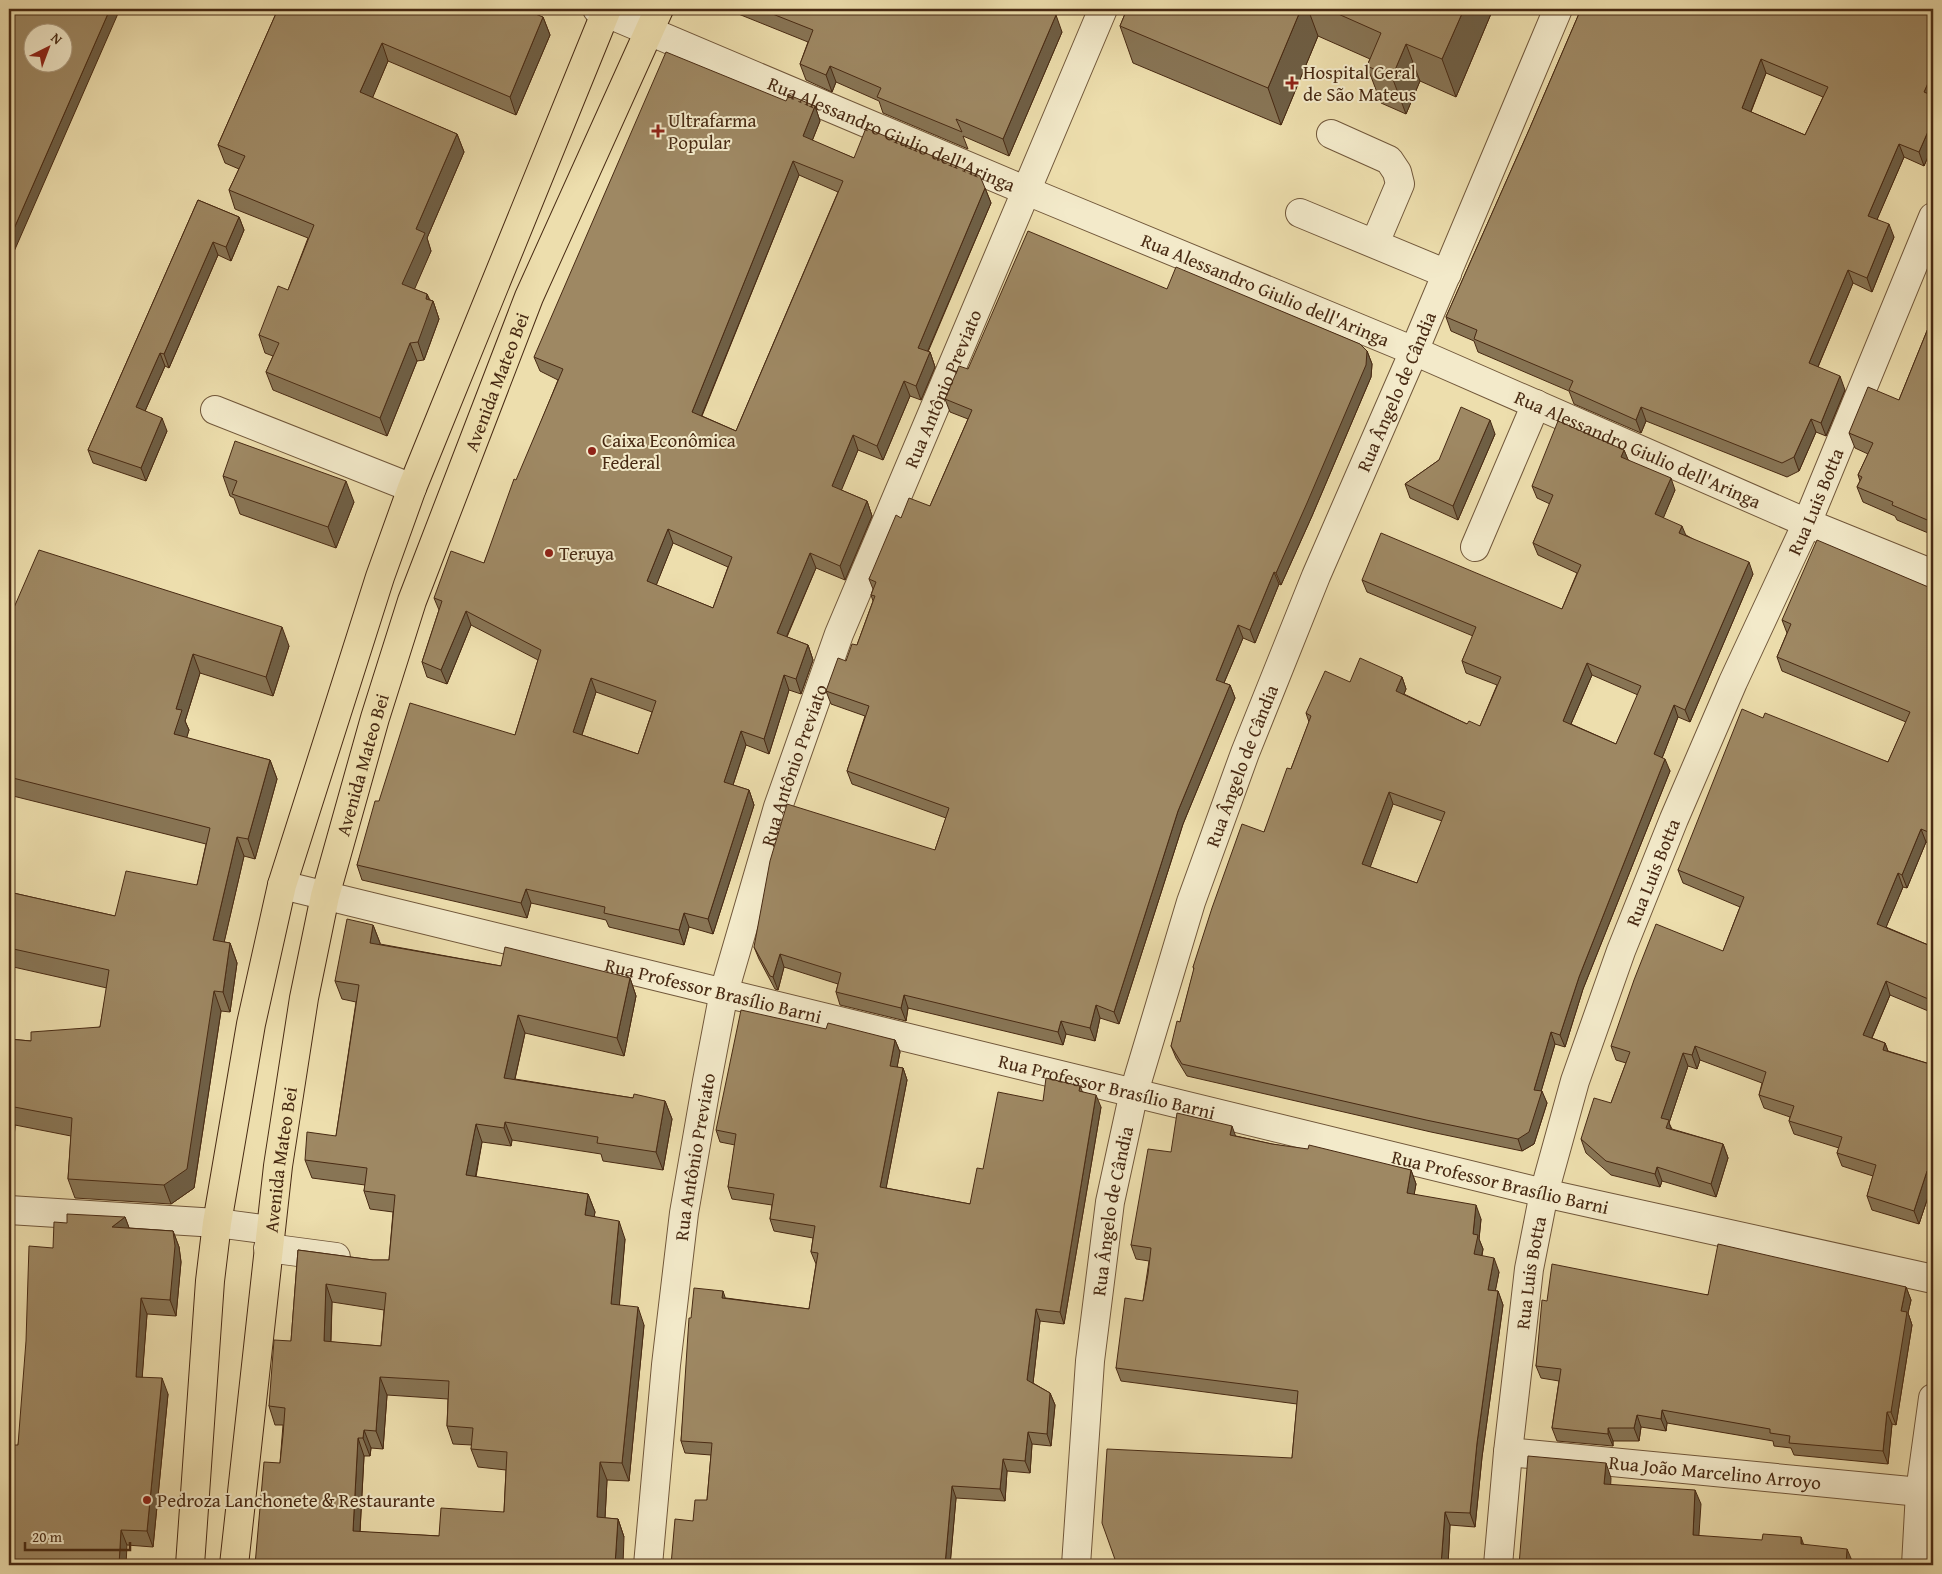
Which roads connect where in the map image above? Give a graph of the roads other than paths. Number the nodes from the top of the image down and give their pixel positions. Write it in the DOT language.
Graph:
graph roads {
  1 [pos="1103,9"];
  2 [pos="1558,9"];
  3 [pos="603,10"];
  4 [pos="654,20"];
  5 [pos="1331,134"];
  6 [pos="1027,191"];
  7 [pos="1300,213"];
  8 [pos="1933,217"];
  9 [pos="1375,243"];
  10 [pos="1447,274"];
  11 [pos="1414,351"];
  12 [pos="1536,404"];
  13 [pos="215,410"];
  14 [pos="412,488"];
  15 [pos="1807,523"];
  16 [pos="1475,547"];
  17 [pos="1933,574"];
  18 [pos="282,885"];
  19 [pos="325,896"];
  20 [pos="724,992"];
  21 [pos="1134,1092"];
  22 [pos="1544,1193"];
  23 [pos="9,1210"];
  24 [pos="217,1223"];
  25 [pos="269,1239"];
  26 [pos="363,1261"];
  27 [pos="1933,1279"];
  28 [pos="1933,1398"];
  29 [pos="1508,1452"];
  30 [pos="1928,1465"];
  31 [pos="1920,1492"];
  32 [pos="190,1565"];
  33 [pos="234,1565"];
  34 [pos="648,1565"];
  35 [pos="1076,1565"];
  36 [pos="1498,1565"];
  37 [pos="1916,1565"];
  1 -- 6 [label="street, Rua Antônio Previato"];
  2 -- 10 [label="street, Rua Ângelo de Cândia"];
  3 -- 4 [label="street, Rua Alessandro Giulio dell'Aringa"];
  3 -- 14 [label="main road, Avenida Mateo Bei"];
  4 -- 6 [label="street, Rua Alessandro Giulio dell'Aringa"];
  4 -- 19 [label="main road, Avenida Mateo Bei"];
  5 -- 9 [label="street"];
  6 -- 11 [label="street, Rua Alessandro Giulio dell'Aringa"];
  6 -- 20 [label="street, Rua Antônio Previato"];
  7 -- 9 [label="street"];
  8 -- 15 [label="street, Rua Luis Botta"];
  9 -- 10 [label="street"];
  10 -- 11 [label="street, Rua Ângelo de Cândia"];
  11 -- 12 [label="street, Rua Alessandro Giulio dell'Aringa"];
  11 -- 21 [label="street, Rua Ângelo de Cândia"];
  12 -- 15 [label="street, Rua Alessandro Giulio dell'Aringa"];
  12 -- 16 [label="street"];
  13 -- 14 [label="street"];
  14 -- 18 [label="main road, Avenida Mateo Bei"];
  15 -- 17 [label="street, Rua Alessandro Giulio dell'Aringa"];
  15 -- 22 [label="street, Rua Luis Botta"];
  18 -- 19 [label="street, Rua Professor Brasílio Barni"];
  18 -- 24 [label="main road, Avenida Mateo Bei"];
  19 -- 20 [label="street, Rua Professor Brasílio Barni"];
  19 -- 25 [label="main road, Avenida Mateo Bei"];
  20 -- 21 [label="street, Rua Professor Brasílio Barni"];
  20 -- 34 [label="street, Rua Antônio Previato"];
  21 -- 22 [label="street, Rua Professor Brasílio Barni"];
  21 -- 35 [label="street, Rua Ângelo de Cândia"];
  22 -- 27 [label="street, Rua Professor Brasílio Barni"];
  22 -- 29 [label="street, Rua Luis Botta"];
  23 -- 24 [label="street"];
  24 -- 25 [label="street"];
  24 -- 32 [label="main road, Avenida Mateo Bei"];
  25 -- 26 [label="street"];
  25 -- 33 [label="main road, Avenida Mateo Bei"];
  28 -- 30 [label="street"];
  29 -- 31 [label="street, Rua João Marcelino Arroyo"];
  29 -- 36 [label="street, Rua Luis Botta"];
  30 -- 31 [label="street"];
  31 -- 37 [label="street"];
}
